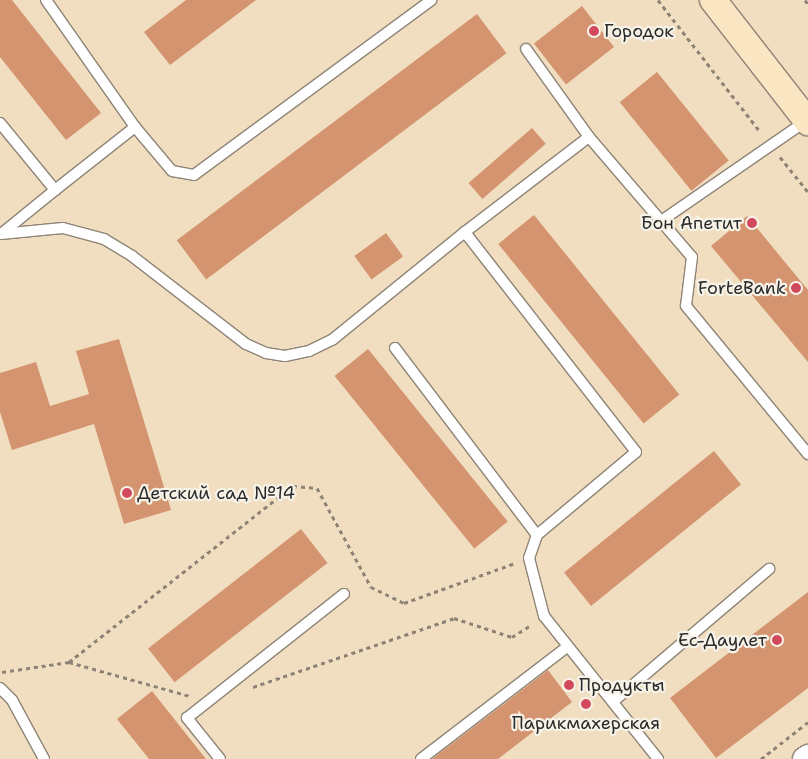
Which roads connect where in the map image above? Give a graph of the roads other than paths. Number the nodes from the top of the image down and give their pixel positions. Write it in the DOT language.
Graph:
graph roads {
  1 [pos="46,0"];
  2 [pos="431,0"];
  3 [pos="713,0"];
  4 [pos="526,49"];
  5 [pos="807,121"];
  6 [pos="0,123"];
  7 [pos="135,127"];
  8 [pos="589,136"];
  9 [pos="55,190"];
  10 [pos="661,221"];
  11 [pos="465,232"];
  12 [pos="1,234"];
  13 [pos="395,348"];
  14 [pos="808,454"];
  15 [pos="537,535"];
  16 [pos="769,568"];
  17 [pos="344,594"];
  18 [pos="568,646"];
  19 [pos="0,688"];
  20 [pos="614,701"];
  21 [pos="808,757"];
  22 [pos="44,759"];
  23 [pos="220,759"];
  24 [pos="421,759"];
  25 [pos="658,759"];
  26 [pos="805,759"];
  1 -- 7 [label="lane"];
  2 -- 7 [label="lane"];
  3 -- 5 [label="main road"];
  4 -- 8 [label="lane"];
  5 -- 10 [label="lane"];
  6 -- 9 [label="lane"];
  7 -- 9 [label="lane"];
  8 -- 10 [label="lane"];
  8 -- 11 [label="lane"];
  9 -- 12 [label="lane"];
  10 -- 14 [label="lane"];
  11 -- 12 [label="lane"];
  11 -- 15 [label="lane"];
  13 -- 15 [label="lane"];
  15 -- 18 [label="lane"];
  16 -- 20 [label="lane"];
  17 -- 23 [label="lane"];
  18 -- 20 [label="lane"];
  18 -- 24 [label="lane"];
  19 -- 22 [label="lane"];
  20 -- 25 [label="lane"];
  21 -- 26 [label="street"];
}
